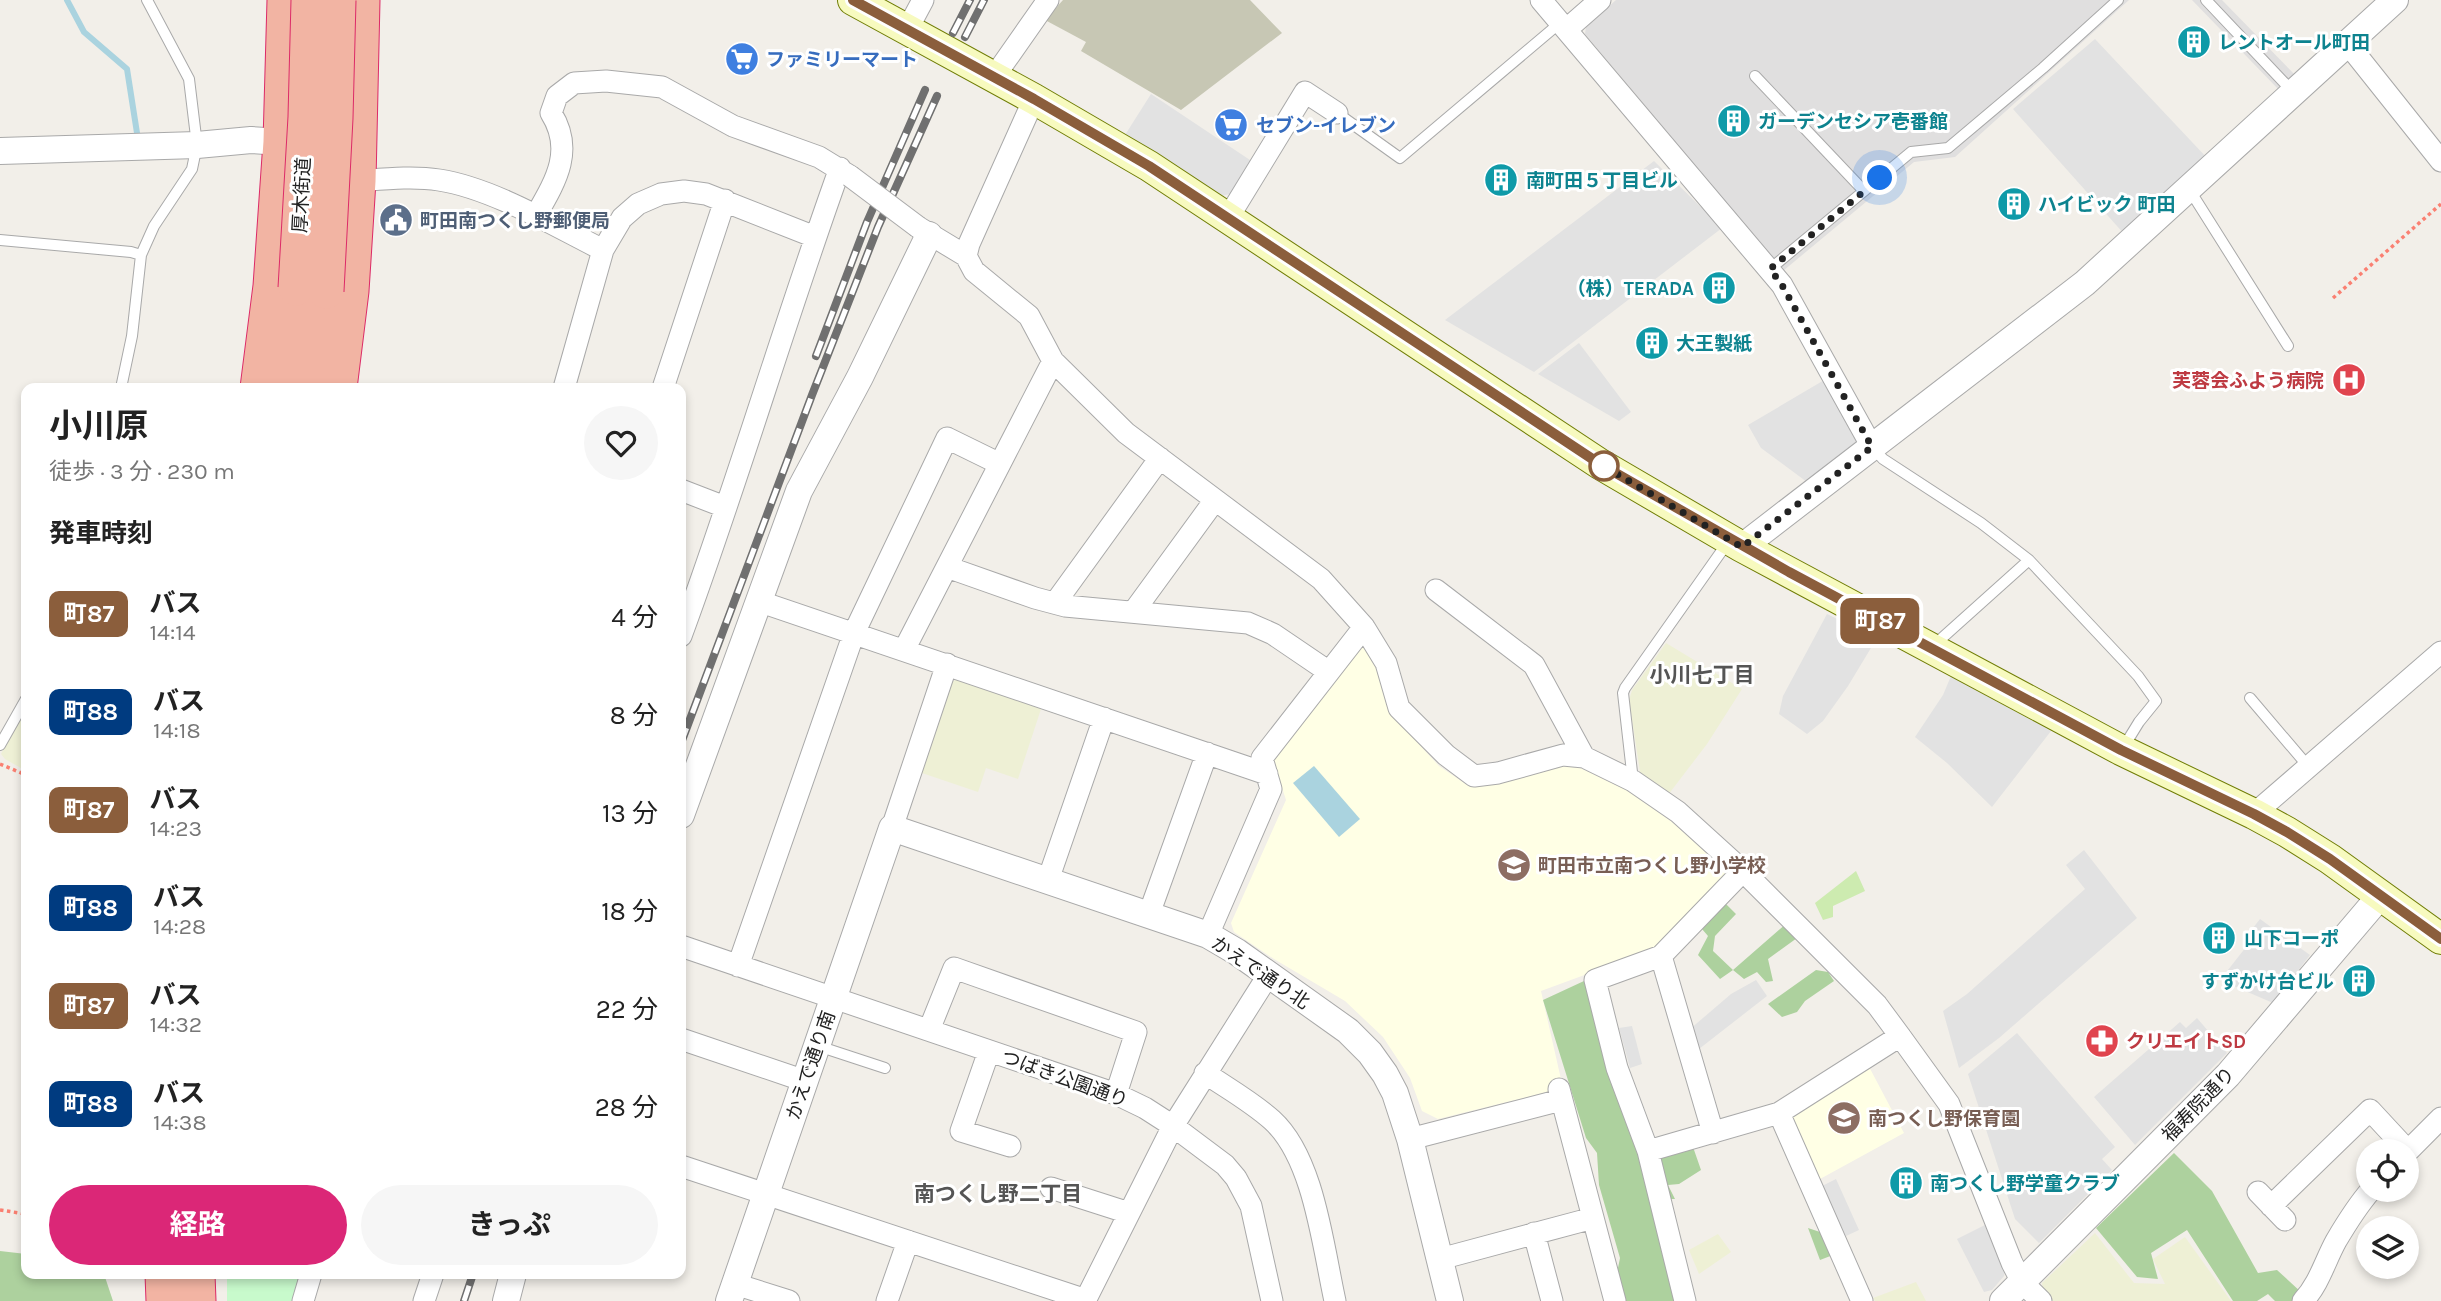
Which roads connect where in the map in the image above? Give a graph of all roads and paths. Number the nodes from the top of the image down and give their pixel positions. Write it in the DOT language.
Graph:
graph roads {
  1 [pos="147,0"];
  2 [pos="285,0"];
  3 [pos="309,0"];
  4 [pos="338,0"];
  5 [pos="362,0"];
  6 [pos="853,0"];
  7 [pos="923,0"];
  8 [pos="1048,0"];
  9 [pos="1541,0"];
  10 [pos="1600,0"];
  11 [pos="2118,0"];
  12 [pos="2206,0"];
  13 [pos="2395,0"];
  14 [pos="1564,25"];
  15 [pos="907,30"];
  16 [pos="2347,43"];
  17 [pos="1755,76"];
  18 [pos="994,77"];
  19 [pos="2293,92"];
  20 [pos="1034,99"];
  21 [pos="1336,113"];
  22 [pos="360,117"];
  23 [pos="281,142"];
  24 [pos="197,145"];
  25 [pos="0,152"];
  26 [pos="2441,161"];
  27 [pos="845,172"];
  28 [pos="358,181"];
  29 [pos="2189,189"];
  30 [pos="1864,191"];
  31 [pos="725,200"];
  32 [pos="2441,204"];
  33 [pos="536,217"];
  34 [pos="1228,218"];
  35 [pos="923,231"];
  36 [pos="815,237"];
  37 [pos="0,240"];
  38 [pos="603,250"];
  39 [pos="141,255"];
  40 [pos="966,256"];
  41 [pos="1770,269"];
  42 [pos="311,289"];
  43 [pos="2333,298"];
  44 [pos="2288,346"];
  45 [pos="1053,361"];
  46 [pos="122,383"];
  47 [pos="259,383"];
  48 [pos="285,383"];
  49 [pos="314,383"];
  50 [pos="340,383"];
  51 [pos="565,383"];
  52 [pos="665,383"];
  53 [pos="1872,447"];
  54 [pos="1160,458"];
  55 [pos="1000,464"];
  56 [pos="686,491"];
  57 [pos="1215,500"];
  58 [pos="725,507"];
  59 [pos="1736,543"];
  60 [pos="2029,560"];
  61 [pos="947,567"];
  62 [pos="1436,590"];
  63 [pos="758,601"];
  64 [pos="1055,603"];
  65 [pos="1134,611"];
  66 [pos="686,622"];
  67 [pos="1364,627"];
  68 [pos="854,633"];
  69 [pos="1931,648"];
  70 [pos="904,650"];
  71 [pos="2441,652"];
  72 [pos="947,664"];
  73 [pos="1329,672"];
  74 [pos="2250,698"];
  75 [pos="21,708"];
  76 [pos="1104,718"];
  77 [pos="0,746"];
  78 [pos="2121,750"];
  79 [pos="1207,753"];
  80 [pos="1584,757"];
  81 [pos="0,764"];
  82 [pos="2307,765"];
  83 [pos="21,773"];
  84 [pos="1267,774"];
  85 [pos="1633,781"];
  86 [pos="686,801"];
  87 [pos="2254,814"];
  88 [pos="891,828"];
  89 [pos="1743,872"];
  90 [pos="1048,880"];
  91 [pos="2381,895"];
  92 [pos="1149,914"];
  93 [pos="1208,935"];
  94 [pos="2441,939"];
  95 [pos="686,948"];
  96 [pos="1661,956"];
  97 [pos="738,966"];
  98 [pos="1269,974"];
  99 [pos="833,998"];
  100 [pos="929,1030"];
  101 [pos="1900,1035"];
  102 [pos="686,1041"];
  103 [pos="817,1046"];
  104 [pos="989,1051"];
  105 [pos="885,1068"];
  106 [pos="1205,1073"];
  107 [pos="805,1081"];
  108 [pos="1116,1094"];
  109 [pos="1779,1112"];
  110 [pos="2441,1118"];
  111 [pos="1173,1126"];
  112 [pos="1713,1133"];
  113 [pos="1410,1139"];
  114 [pos="2396,1139"];
  115 [pos="2419,1140"];
  116 [pos="1010,1146"];
  117 [pos="1648,1151"];
  118 [pos="686,1168"];
  119 [pos="1051,1188"];
  120 [pos="766,1194"];
  121 [pos="2361,1202"];
  122 [pos="2271,1206"];
  123 [pos="0,1210"];
  124 [pos="21,1213"];
  125 [pos="1129,1213"];
  126 [pos="1593,1218"];
  127 [pos="1534,1233"];
  128 [pos="908,1241"];
  129 [pos="1440,1259"];
  130 [pos="163,1279"];
  131 [pos="197,1279"];
  132 [pos="310,1279"];
  133 [pos="431,1279"];
  134 [pos="512,1279"];
  135 [pos="2022,1282"];
  136 [pos="732,1292"];
  137 [pos="1085,1300"];
  138 [pos="164,1301"];
  139 [pos="198,1301"];
  140 [pos="303,1301"];
  141 [pos="424,1301"];
  142 [pos="506,1301"];
  143 [pos="789,1301"];
  144 [pos="887,1301"];
  145 [pos="1272,1301"];
  146 [pos="1335,1301"];
  147 [pos="1450,1301"];
  148 [pos="1552,1301"];
  149 [pos="1615,1301"];
  150 [pos="1685,1301"];
  151 [pos="1862,1301"];
  152 [pos="2003,1301"];
  153 [pos="2041,1301"];
  154 [pos="2303,1301"];
  1 -- 24 [label="lane"];
  2 -- 23 [label="highway"];
  3 -- 42 [label="highway, 厚木街道, bridge"];
  4 -- 42 [label="highway, 厚木街道, bridge"];
  5 -- 22 [label="highway"];
  6 -- 15 [label="main road"];
  7 -- 15 [label="street"];
  8 -- 18 [label="street"];
  9 -- 14 [label="street"];
  10 -- 14 [label="street"];
  11 -- 30 [label="lane"];
  12 -- 19 [label="lane"];
  13 -- 16 [label="street"];
  14 -- 21 [label="lane"];
  14 -- 41 [label="street"];
  15 -- 18 [label="main road"];
  16 -- 19 [label="street"];
  16 -- 26 [label="street"];
  17 -- 30 [label="lane"];
  18 -- 20 [label="main road"];
  19 -- 29 [label="street"];
  20 -- 34 [label="main road"];
  20 -- 40 [label="street"];
  21 -- 34 [label="street"];
  22 -- 23 [label="highway"];
  22 -- 28 [label="highway"];
  23 -- 24 [label="street"];
  23 -- 47 [label="highway"];
  24 -- 25 [label="street"];
  24 -- 39 [label="lane"];
  27 -- 33 [label="street"];
  27 -- 35 [label="street, bridge"];
  27 -- 36 [label="street"];
  28 -- 33 [label="street"];
  28 -- 50 [label="highway"];
  29 -- 44 [label="lane"];
  29 -- 53 [label="street"];
  30 -- 41 [label="lane"];
  31 -- 36 [label="street"];
  31 -- 38 [label="street"];
  31 -- 52 [label="street"];
  32 -- 43 [label="path"];
  33 -- 38 [label="street"];
  34 -- 59 [label="main road"];
  35 -- 40 [label="street"];
  35 -- 63 [label="street"];
  36 -- 58 [label="street"];
  37 -- 39 [label="lane"];
  38 -- 51 [label="street"];
  39 -- 46 [label="lane"];
  40 -- 45 [label="street"];
  41 -- 53 [label="street"];
  42 -- 48 [label="highway, 厚木街道"];
  42 -- 49 [label="highway, 厚木街道"];
  45 -- 54 [label="street"];
  45 -- 55 [label="street"];
  53 -- 59 [label="street"];
  53 -- 60 [label="lane"];
  54 -- 57 [label="street"];
  54 -- 64 [label="street"];
  55 -- 61 [label="street"];
  55 -- 68 [label="street"];
  56 -- 58 [label="street"];
  57 -- 65 [label="street"];
  57 -- 67 [label="street"];
  58 -- 66 [label="street"];
  59 -- 69 [label="main road"];
  59 -- 85 [label="lane"];
  60 -- 69 [label="lane"];
  60 -- 78 [label="lane"];
  61 -- 64 [label="street"];
  61 -- 70 [label="street"];
  62 -- 80 [label="street"];
  63 -- 68 [label="street"];
  63 -- 86 [label="street"];
  64 -- 65 [label="street"];
  65 -- 73 [label="street"];
  67 -- 73 [label="street"];
  67 -- 80 [label="street"];
  68 -- 70 [label="street"];
  68 -- 97 [label="street"];
  69 -- 78 [label="main road"];
  70 -- 72 [label="street"];
  71 -- 82 [label="street"];
  72 -- 76 [label="street"];
  72 -- 88 [label="street"];
  73 -- 84 [label="street"];
  74 -- 82 [label="lane"];
  75 -- 77 [label="lane"];
  76 -- 79 [label="street"];
  76 -- 90 [label="street"];
  78 -- 87 [label="main road"];
  79 -- 84 [label="street"];
  79 -- 92 [label="street"];
  80 -- 85 [label="street"];
  81 -- 83 [label="path"];
  82 -- 87 [label="street"];
  84 -- 93 [label="street"];
  85 -- 89 [label="street"];
  87 -- 91 [label="main road"];
  88 -- 90 [label="street, かえで通り北"];
  88 -- 99 [label="street, かえで通り南"];
  89 -- 96 [label="street"];
  89 -- 101 [label="street"];
  90 -- 92 [label="street, かえで通り北"];
  91 -- 94 [label="main road"];
  91 -- 135 [label="street, 福寿院通り"];
  92 -- 93 [label="street, かえで通り北"];
  93 -- 98 [label="street, かえで通り北"];
  95 -- 97 [label="street, つばき公園通り"];
  96 -- 112 [label="street"];
  96 -- 117 [label="street"];
  97 -- 99 [label="street, つばき公園通り"];
  98 -- 106 [label="street"];
  98 -- 113 [label="street, かえで通り北"];
  99 -- 100 [label="street, つばき公園通り"];
  99 -- 103 [label="street, かえで通り南"];
  100 -- 104 [label="street, つばき公園通り"];
  100 -- 108 [label="street"];
  101 -- 109 [label="street"];
  101 -- 135 [label="street"];
  102 -- 107 [label="street"];
  103 -- 105 [label="lane"];
  103 -- 107 [label="street, かえで通り南"];
  104 -- 108 [label="street, つばき公園通り"];
  104 -- 116 [label="street"];
  106 -- 111 [label="street"];
  106 -- 146 [label="street"];
  107 -- 120 [label="street, かえで通り南"];
  108 -- 111 [label="street, つばき公園通り"];
  109 -- 112 [label="street"];
  109 -- 151 [label="street"];
  110 -- 115 [label="street"];
  111 -- 125 [label="street"];
  111 -- 145 [label="street, つばき公園通り"];
  112 -- 117 [label="street"];
  113 -- 126 [label="street"];
  113 -- 129 [label="street, かえで通り北"];
  114 -- 122 [label="street"];
  117 -- 150 [label="street"];
  118 -- 120 [label="street"];
  119 -- 125 [label="street"];
  120 -- 128 [label="street"];
  120 -- 136 [label="street, かえで通り南"];
  121 -- 154 [label="street"];
  123 -- 124 [label="path"];
  125 -- 137 [label="street"];
  126 -- 127 [label="street"];
  126 -- 149 [label="street"];
  127 -- 129 [label="street"];
  127 -- 148 [label="street"];
  128 -- 137 [label="street"];
  128 -- 144 [label="street"];
  129 -- 147 [label="street, かえで通り北"];
  130 -- 138 [label="highway"];
  131 -- 139 [label="highway"];
  132 -- 140 [label="street"];
  133 -- 141 [label="street"];
  134 -- 142 [label="street"];
  135 -- 152 [label="street, 福寿院通り"];
  135 -- 153 [label="street"];
  136 -- 143 [label="street"];
}
